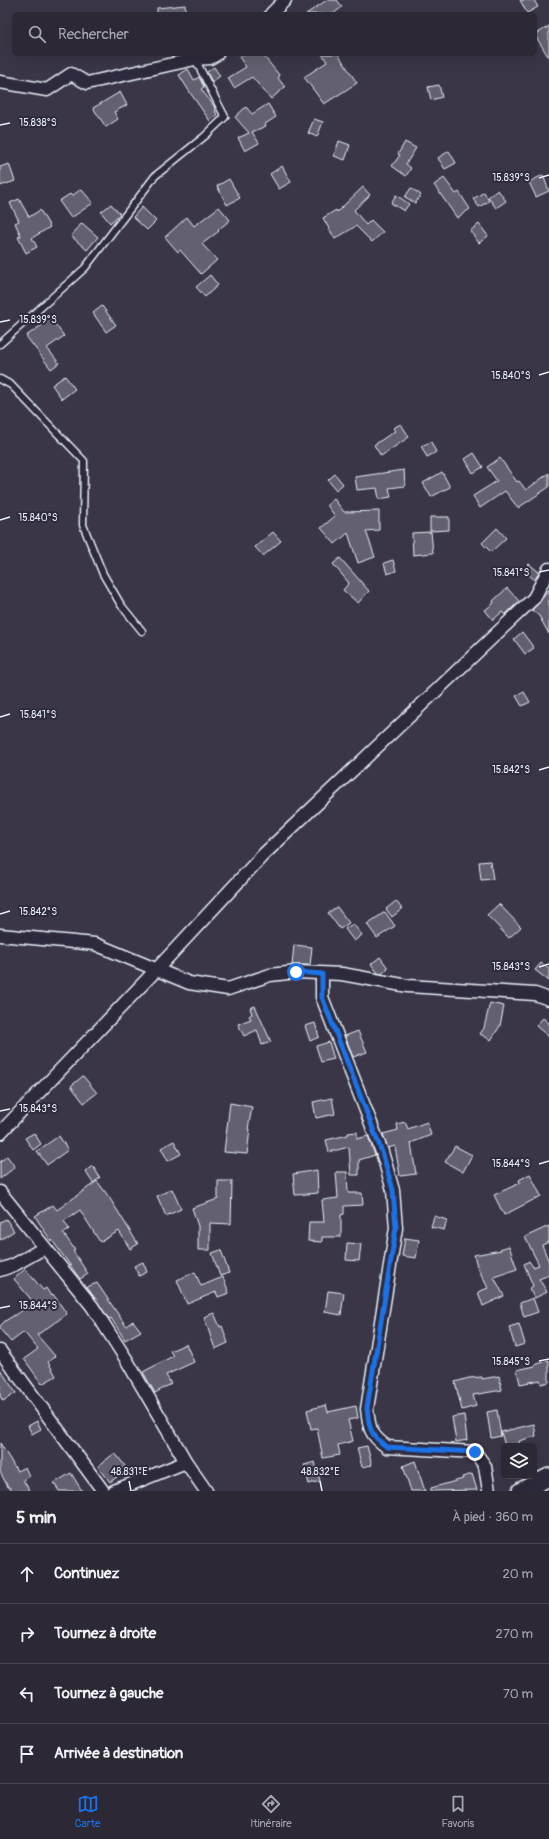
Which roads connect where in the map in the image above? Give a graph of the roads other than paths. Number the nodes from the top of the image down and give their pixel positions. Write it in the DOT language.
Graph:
graph roads {
  1 [pos="285,0"];
  2 [pos="273,12"];
  3 [pos="214,56"];
  4 [pos="195,59"];
  5 [pos="0,82"];
  6 [pos="0,344"];
  7 [pos="0,379"];
  8 [pos="549,569"];
  9 [pos="142,631"];
  10 [pos="0,935"];
  11 [pos="157,969"];
  12 [pos="322,974"];
  13 [pos="549,999"];
  14 [pos="0,1133"];
  15 [pos="0,1192"];
  16 [pos="44,1248"];
  17 [pos="0,1270"];
  18 [pos="0,1351"];
  19 [pos="186,1462"];
  20 [pos="549,1477"];
  21 [pos="103,1491"];
  22 [pos="114,1491"];
  23 [pos="206,1491"];
  24 [pos="489,1491"];
  25 [pos="521,1491"];
  1 -- 2 [label="street"];
  3 -- 4 [label="street"];
  4 -- 5 [label="street"];
  4 -- 6 [label="lane"];
  7 -- 9 [label="lane"];
  8 -- 11 [label="street"];
  10 -- 11 [label="street"];
  11 -- 12 [label="street"];
  11 -- 14 [label="street"];
  12 -- 13 [label="street"];
  12 -- 24 [label="street"];
  15 -- 16 [label="street"];
  16 -- 17 [label="street"];
  16 -- 19 [label="street"];
  18 -- 21 [label="street"];
  19 -- 22 [label="street"];
  19 -- 23 [label="street"];
  20 -- 25 [label="street"];
}
